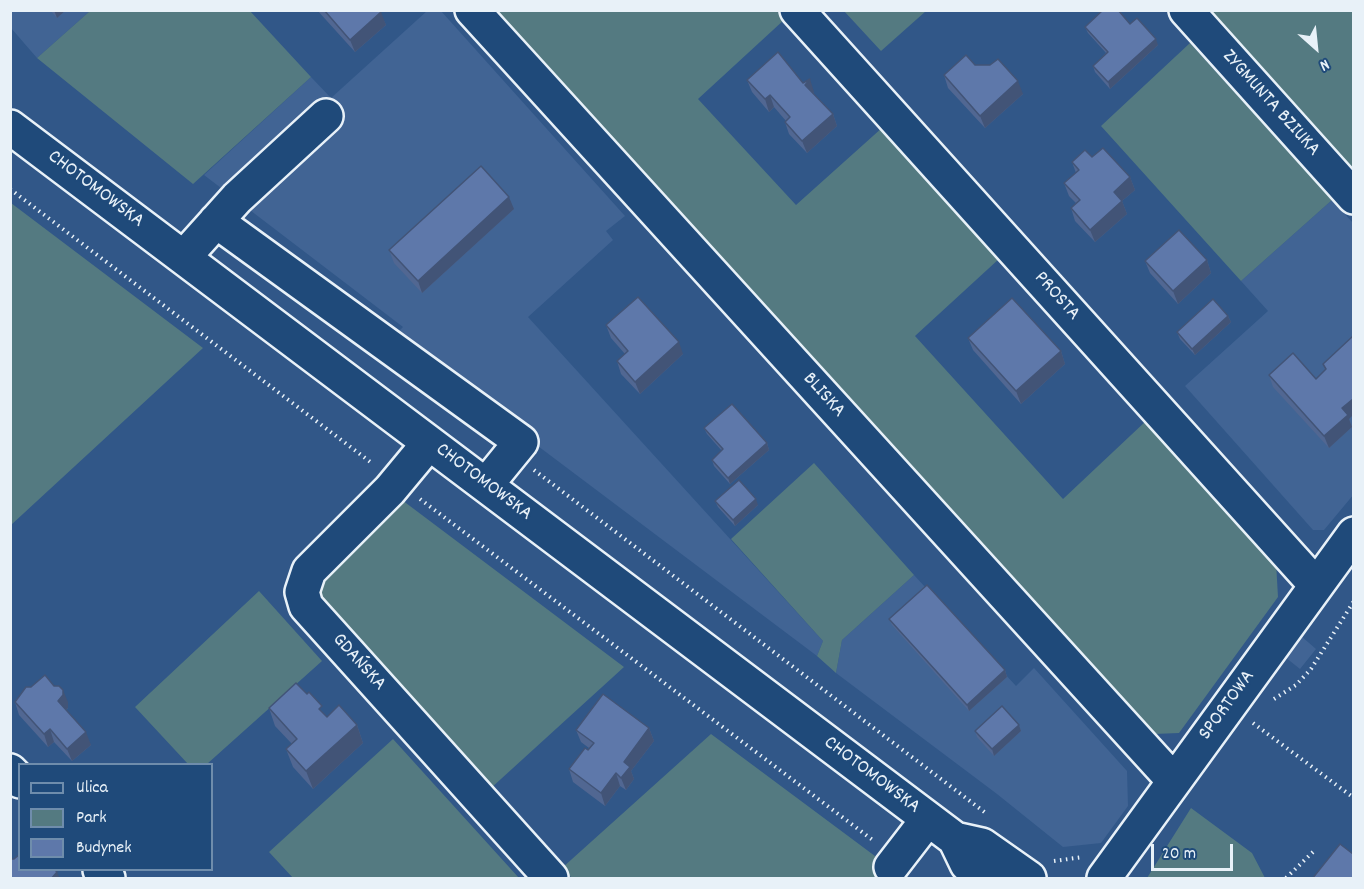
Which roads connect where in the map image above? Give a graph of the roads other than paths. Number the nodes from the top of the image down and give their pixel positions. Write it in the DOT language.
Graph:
graph roads {
  1 [pos="471,10"];
  2 [pos="797,10"];
  3 [pos="1186,10"];
  4 [pos="326,116"];
  5 [pos="10,127"];
  6 [pos="1353,197"];
  7 [pos="216,221"];
  8 [pos="184,257"];
  9 [pos="429,443"];
  10 [pos="486,485"];
  11 [pos="1353,534"];
  12 [pos="1315,584"];
  13 [pos="1174,781"];
  14 [pos="928,819"];
  15 [pos="955,839"];
  16 [pos="895,863"];
  17 [pos="1094,868"];
  18 [pos="1040,870"];
  19 [pos="551,879"];
  20 [pos="983,879"];
  1 -- 13 [label="street, BLISKA"];
  2 -- 12 [label="street, PROSTA"];
  3 -- 6 [label="street, ZYGMUNTA BZIUKA"];
  4 -- 7 [label="street"];
  5 -- 8 [label="street, CHOTOMOWSKA"];
  7 -- 8 [label="street"];
  7 -- 10 [label="street"];
  8 -- 9 [label="street, CHOTOMOWSKA"];
  9 -- 10 [label="street, CHOTOMOWSKA"];
  9 -- 19 [label="street, GDAŃSKA"];
  10 -- 14 [label="street, CHOTOMOWSKA"];
  11 -- 12 [label="street, SPORTOWA"];
  12 -- 13 [label="street, SPORTOWA"];
  13 -- 17 [label="street, SPORTOWA"];
  14 -- 15 [label="street, CHOTOMOWSKA"];
  14 -- 16 [label="street"];
  15 -- 18 [label="street"];
  15 -- 20 [label="street"];
}
